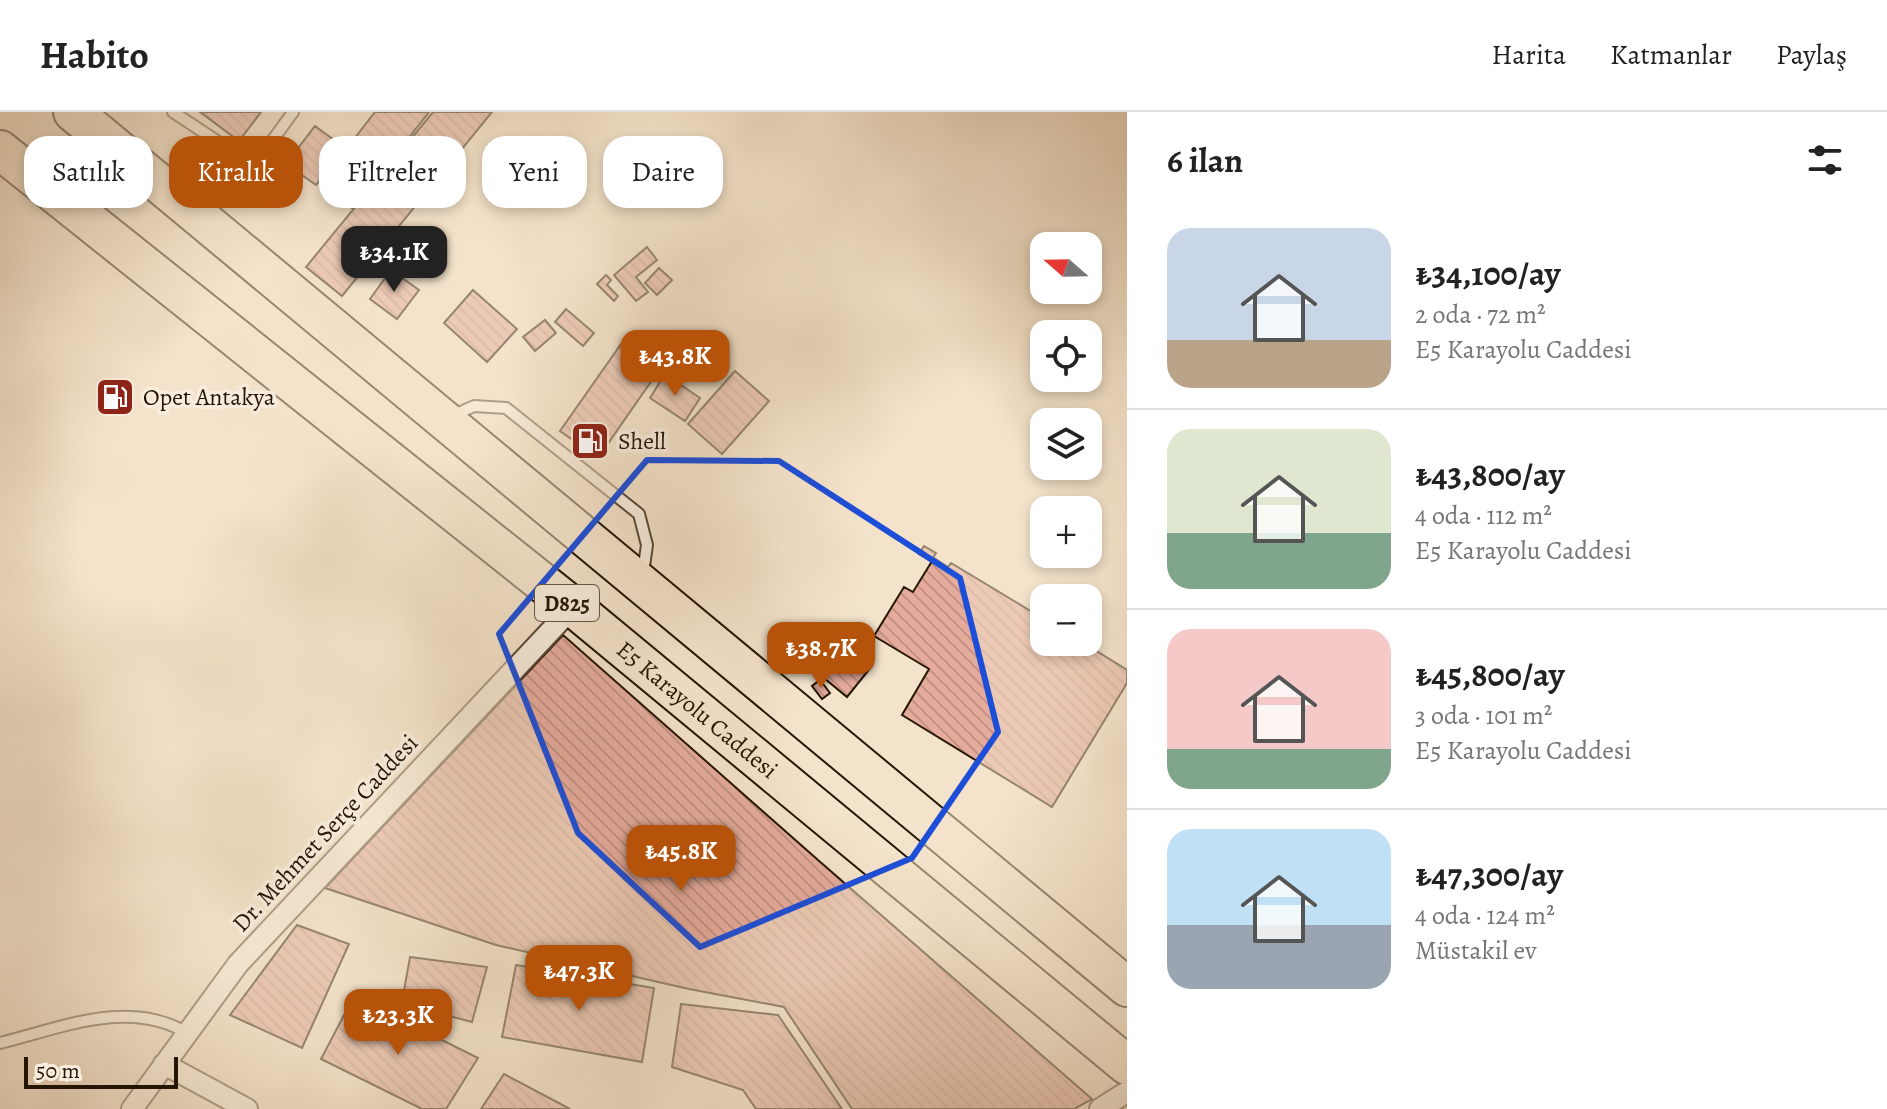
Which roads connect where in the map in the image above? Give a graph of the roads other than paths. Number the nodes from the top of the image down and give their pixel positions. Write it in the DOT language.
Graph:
graph roads {
  1 [pos="73,112"];
  2 [pos="173,112"];
  3 [pos="293,112"];
  4 [pos="0,150"];
  5 [pos="442,420"];
  6 [pos="642,583"];
  7 [pos="573,607"];
  8 [pos="1127,987"];
  9 [pos="187,1033"];
  10 [pos="0,1043"];
  11 [pos="164,1064"];
  12 [pos="1127,1065"];
  13 [pos="1127,1092"];
  14 [pos="132,1109"];
  15 [pos="247,1109"];
  16 [pos="1100,1109"];
  1 -- 5 [label="highway, D825"];
  2 -- 3 [label="lane"];
  4 -- 7 [label="highway, E5 Karayolu Caddesi / D825"];
  5 -- 6 [label="highway, D825"];
  5 -- 6 [label="lane"];
  6 -- 8 [label="highway, D825"];
  7 -- 9 [label="street, Dr. Mehmet Serçe Caddesi"];
  7 -- 12 [label="highway, E5 Karayolu Caddesi / D825"];
  9 -- 10 [label="lane"];
  9 -- 11 [label="street, Dr. Mehmet Serçe Caddesi"];
  11 -- 14 [label="street, Dr. Mehmet Serçe Caddesi"];
  11 -- 15 [label="street"];
  13 -- 16 [label="street"];
}
